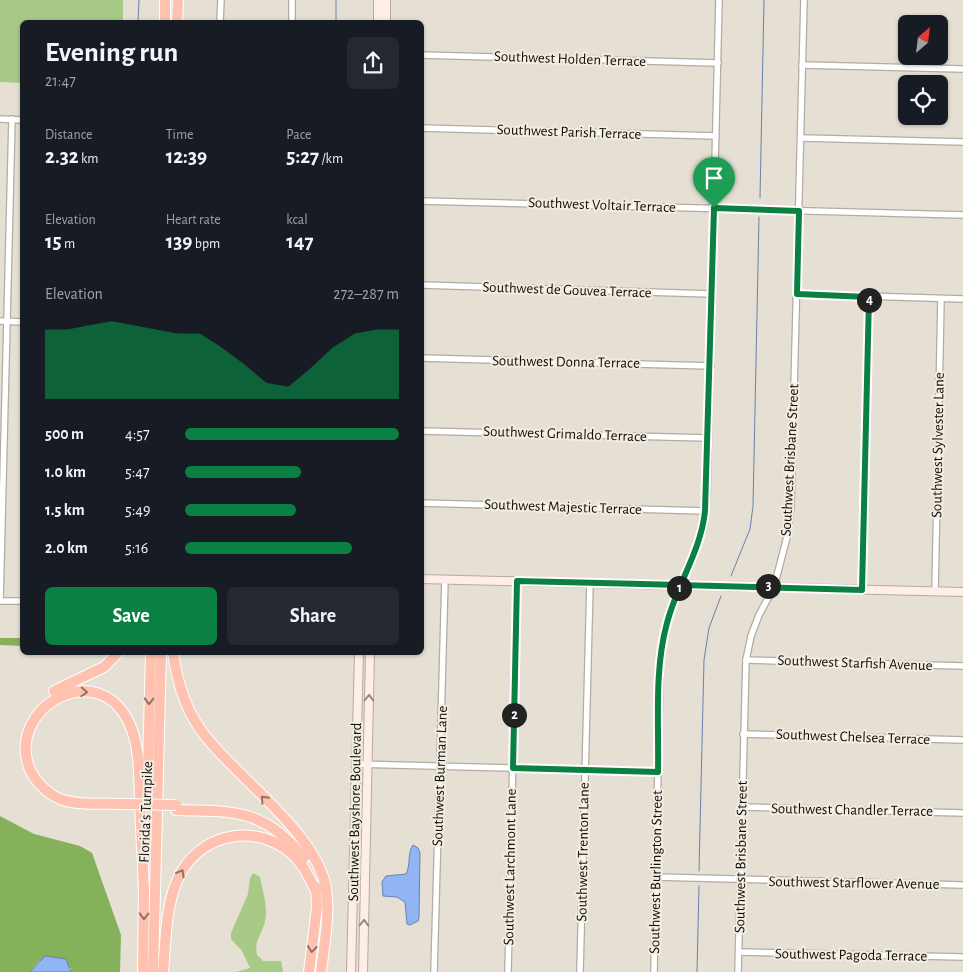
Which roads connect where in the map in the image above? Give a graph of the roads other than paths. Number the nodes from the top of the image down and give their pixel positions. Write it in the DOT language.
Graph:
graph roads {
  1 [pos="165,0"];
  2 [pos="178,0"];
  3 [pos="221,0"];
  4 [pos="292,0"];
  5 [pos="377,0"];
  6 [pos="386,0"];
  7 [pos="719,0"];
  8 [pos="804,0"];
  9 [pos="165,20"];
  10 [pos="178,20"];
  11 [pos="220,20"];
  12 [pos="292,20"];
  13 [pos="376,20"];
  14 [pos="386,20"];
  15 [pos="424,55"];
  16 [pos="718,63"];
  17 [pos="802,65"];
  18 [pos="963,69"];
  19 [pos="0,119"];
  20 [pos="12,119"];
  21 [pos="20,120"];
  22 [pos="424,128"];
  23 [pos="716,136"];
  24 [pos="801,138"];
  25 [pos="963,142"];
  26 [pos="424,201"];
  27 [pos="714,208"];
  28 [pos="799,211"];
  29 [pos="963,215"];
  30 [pos="424,285"];
  31 [pos="712,294"];
  32 [pos="797,294"];
  33 [pos="869,297"];
  34 [pos="942,299"];
  35 [pos="963,299"];
  36 [pos="0,321"];
  37 [pos="7,321"];
  38 [pos="20,322"];
  39 [pos="424,358"];
  40 [pos="711,366"];
  41 [pos="424,430"];
  42 [pos="708,438"];
  43 [pos="424,503"];
  44 [pos="705,511"];
  45 [pos="424,578"];
  46 [pos="445,579"];
  47 [pos="517,581"];
  48 [pos="590,583"];
  49 [pos="680,585"];
  50 [pos="774,587"];
  51 [pos="862,590"];
  52 [pos="935,592"];
  53 [pos="963,592"];
  54 [pos="0,601"];
  55 [pos="20,601"];
  56 [pos="116,655"];
  57 [pos="151,655"];
  58 [pos="161,655"];
  59 [pos="174,655"];
  60 [pos="358,655"];
  61 [pos="370,655"];
  62 [pos="746,660"];
  63 [pos="963,666"];
  64 [pos="744,734"];
  65 [pos="963,740"];
  66 [pos="356,764"];
  67 [pos="367,764"];
  68 [pos="440,767"];
  69 [pos="513,768"];
  70 [pos="585,770"];
  71 [pos="658,772"];
  72 [pos="124,807"];
  73 [pos="742,807"];
  74 [pos="176,808"];
  75 [pos="963,813"];
  76 [pos="308,849"];
  77 [pos="656,877"];
  78 [pos="740,880"];
  79 [pos="963,885"];
  80 [pos="316,892"];
  81 [pos="144,895"];
  82 [pos="352,917"];
  83 [pos="739,952"];
  84 [pos="963,957"];
  85 [pos="365,971"];
  86 [pos="143,972"];
  87 [pos="153,972"];
  88 [pos="162,972"];
  89 [pos="309,972"];
  90 [pos="321,972"];
  91 [pos="351,972"];
  92 [pos="434,972"];
  93 [pos="508,972"];
  94 [pos="580,972"];
  95 [pos="654,972"];
  96 [pos="738,972"];
  1 -- 9 [label="highway"];
  2 -- 10 [label="highway"];
  3 -- 11 [label="street"];
  4 -- 12 [label="street"];
  5 -- 13 [label="main road"];
  6 -- 14 [label="main road"];
  7 -- 16 [label="street, Southwest Burlington Street"];
  8 -- 17 [label="street, Southwest Brisbane Street"];
  15 -- 16 [label="street, Southwest Holden Terrace"];
  16 -- 23 [label="street, Southwest Burlington Street"];
  17 -- 18 [label="street"];
  17 -- 24 [label="street, Southwest Brisbane Street"];
  19 -- 20 [label="street"];
  20 -- 21 [label="street"];
  20 -- 37 [label="street"];
  22 -- 23 [label="street, Southwest Parish Terrace"];
  23 -- 27 [label="street, Southwest Burlington Street"];
  24 -- 25 [label="street"];
  24 -- 28 [label="street, Southwest Brisbane Street"];
  26 -- 27 [label="street, Southwest Voltair Terrace"];
  27 -- 28 [label="street, Southwest Voltair Terrace"];
  27 -- 31 [label="street, Southwest Burlington Street"];
  28 -- 29 [label="street, Southwest Voltair Terrace"];
  28 -- 32 [label="street, Southwest Brisbane Street"];
  30 -- 31 [label="street, Southwest de Gouvea Terrace"];
  31 -- 40 [label="street, Southwest Burlington Street"];
  32 -- 33 [label="street"];
  32 -- 50 [label="street, Southwest Brisbane Street"];
  33 -- 34 [label="street"];
  33 -- 51 [label="street"];
  34 -- 35 [label="street"];
  34 -- 52 [label="street, Southwest Sylvester Lane"];
  36 -- 37 [label="street"];
  37 -- 38 [label="street"];
  37 -- 54 [label="street"];
  39 -- 40 [label="street, Southwest Donna Terrace"];
  40 -- 42 [label="street, Southwest Burlington Street"];
  41 -- 42 [label="street, Southwest Grimaldo Terrace"];
  42 -- 44 [label="street, Southwest Burlington Street"];
  43 -- 44 [label="street, Southwest Majestic Terrace"];
  44 -- 49 [label="street, Southwest Burlington Street"];
  45 -- 46 [label="main road"];
  46 -- 47 [label="main road"];
  46 -- 68 [label="street, Southwest Burman Lane"];
  47 -- 48 [label="main road"];
  47 -- 69 [label="street, Southwest Larchmont Lane"];
  48 -- 49 [label="main road"];
  48 -- 70 [label="street, Southwest Trenton Lane"];
  49 -- 50 [label="main road"];
  49 -- 71 [label="street, Southwest Burlington Street"];
  50 -- 51 [label="main road"];
  50 -- 62 [label="street, Southwest Brisbane Street"];
  51 -- 52 [label="main road"];
  52 -- 53 [label="main road"];
  54 -- 55 [label="street"];
  56 -- 72 [label="highway"];
  57 -- 81 [label="highway, Florida's Turnpike, one-way"];
  58 -- 87 [label="highway, Florida's Turnpike"];
  76 -- 59 [label="highway, one-way"];
  60 -- 66 [label="main road, Southwest Bayshore Boulevard"];
  67 -- 61 [label="main road, Southwest Bayshore Boulevard, one-way"];
  62 -- 63 [label="street, Southwest Starfish Avenue"];
  62 -- 64 [label="street, Southwest Brisbane Street"];
  64 -- 65 [label="street, Southwest Chelsea Terrace"];
  64 -- 73 [label="street, Southwest Brisbane Street"];
  66 -- 67 [label="street"];
  66 -- 82 [label="main road, Southwest Bayshore Boulevard"];
  67 -- 68 [label="street"];
  85 -- 67 [label="main road, Southwest Bayshore Boulevard, one-way"];
  68 -- 69 [label="street"];
  68 -- 92 [label="street, Southwest Burman Lane"];
  69 -- 70 [label="street"];
  69 -- 93 [label="street, Southwest Larchmont Lane"];
  70 -- 71 [label="street"];
  70 -- 94 [label="street, Southwest Trenton Lane"];
  71 -- 77 [label="street, Southwest Burlington Street"];
  72 -- 74 [label="highway, bridge"];
  72 -- 81 [label="highway, one-way"];
  73 -- 75 [label="street, Southwest Chandler Terrace"];
  73 -- 78 [label="street, Southwest Brisbane Street"];
  74 -- 76 [label="highway"];
  74 -- 80 [label="highway"];
  76 -- 90 [label="highway"];
  77 -- 78 [label="street, Southwest Starflower Avenue"];
  77 -- 95 [label="street, Southwest Burlington Street"];
  78 -- 79 [label="street, Southwest Starflower Avenue"];
  78 -- 83 [label="street, Southwest Brisbane Street"];
  88 -- 80 [label="highway, one-way"];
  80 -- 89 [label="highway, one-way"];
  81 -- 86 [label="highway, Florida's Turnpike, one-way"];
  82 -- 85 [label="main road"];
  82 -- 91 [label="main road, Southwest Bayshore Boulevard"];
  83 -- 84 [label="street, Southwest Pagoda Terrace"];
  83 -- 96 [label="street, Southwest Brisbane Street"];
}
